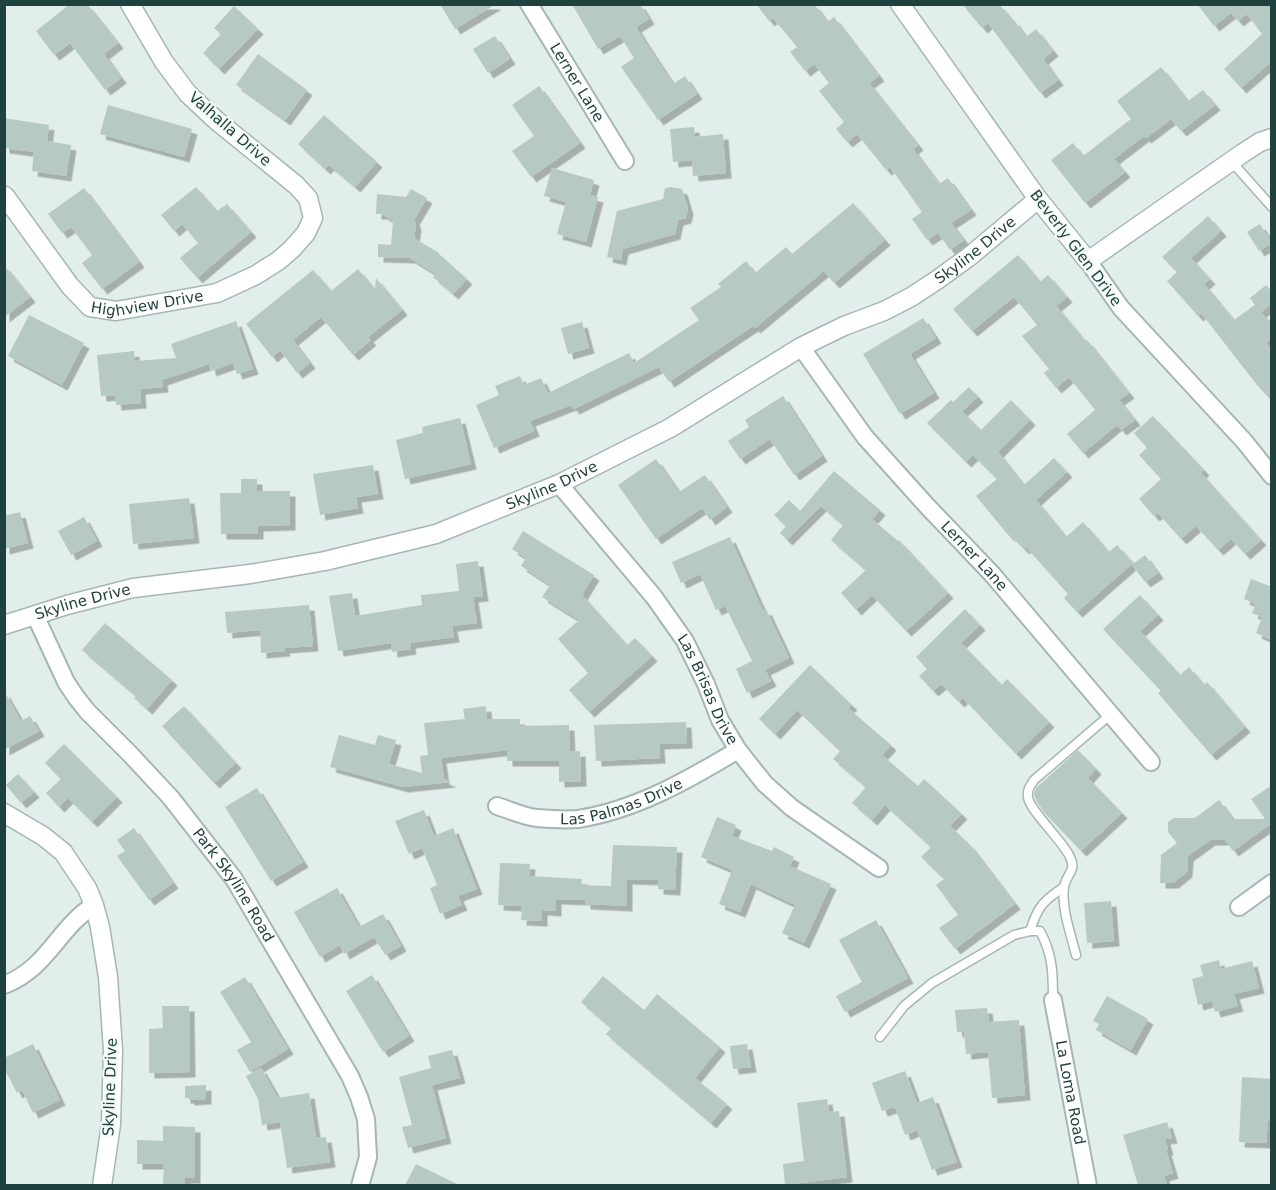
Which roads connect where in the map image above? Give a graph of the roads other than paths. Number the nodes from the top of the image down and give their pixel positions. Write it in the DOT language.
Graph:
graph roads {
  1 [pos="130,4"];
  2 [pos="529,4"];
  3 [pos="900,4"];
  4 [pos="1272,138"];
  5 [pos="625,161"];
  6 [pos="1231,161"];
  7 [pos="5,196"];
  8 [pos="1038,199"];
  9 [pos="1272,207"];
  10 [pos="313,218"];
  11 [pos="1088,261"];
  12 [pos="801,347"];
  13 [pos="1272,476"];
  14 [pos="559,484"];
  15 [pos="35,615"];
  16 [pos="4,625"];
  17 [pos="1111,714"];
  18 [pos="738,750"];
  19 [pos="1151,762"];
  20 [pos="497,806"];
  21 [pos="4,813"];
  22 [pos="879,868"];
  23 [pos="1272,884"];
  24 [pos="1064,886"];
  25 [pos="94,905"];
  26 [pos="1239,907"];
  27 [pos="1030,931"];
  28 [pos="1076,955"];
  29 [pos="4,985"];
  30 [pos="1053,1000"];
  31 [pos="880,1037"];
  32 [pos="102,1185"];
  33 [pos="360,1185"];
  34 [pos="1088,1185"];
  1 -- 10 [label="street, Valhalla Drive"];
  2 -- 5 [label="street, Lerner Lane"];
  3 -- 8 [label="street, Beverly Glen Drive"];
  4 -- 6 [label="street"];
  6 -- 9 [label="lane"];
  6 -- 11 [label="street"];
  7 -- 10 [label="street, Highview Drive"];
  8 -- 11 [label="street, Beverly Glen Drive"];
  8 -- 12 [label="street, Skyline Drive"];
  11 -- 13 [label="street, Beverly Glen Drive"];
  12 -- 14 [label="street, Skyline Drive"];
  12 -- 17 [label="street, Lerner Lane"];
  14 -- 15 [label="street, Skyline Drive"];
  14 -- 18 [label="street, Las Brisas Drive"];
  15 -- 16 [label="street, Skyline Drive"];
  15 -- 33 [label="street, Park Skyline Road"];
  17 -- 19 [label="street, Lerner Lane"];
  17 -- 24 [label="lane"];
  18 -- 20 [label="street, Las Palmas Drive"];
  18 -- 22 [label="street, Las Brisas Drive"];
  21 -- 25 [label="street, Skyline Drive"];
  23 -- 26 [label="street"];
  24 -- 27 [label="lane"];
  24 -- 28 [label="lane"];
  25 -- 29 [label="street"];
  25 -- 32 [label="street, Skyline Drive"];
  27 -- 30 [label="lane"];
  27 -- 31 [label="lane"];
  30 -- 34 [label="street, La Loma Road"];
}
